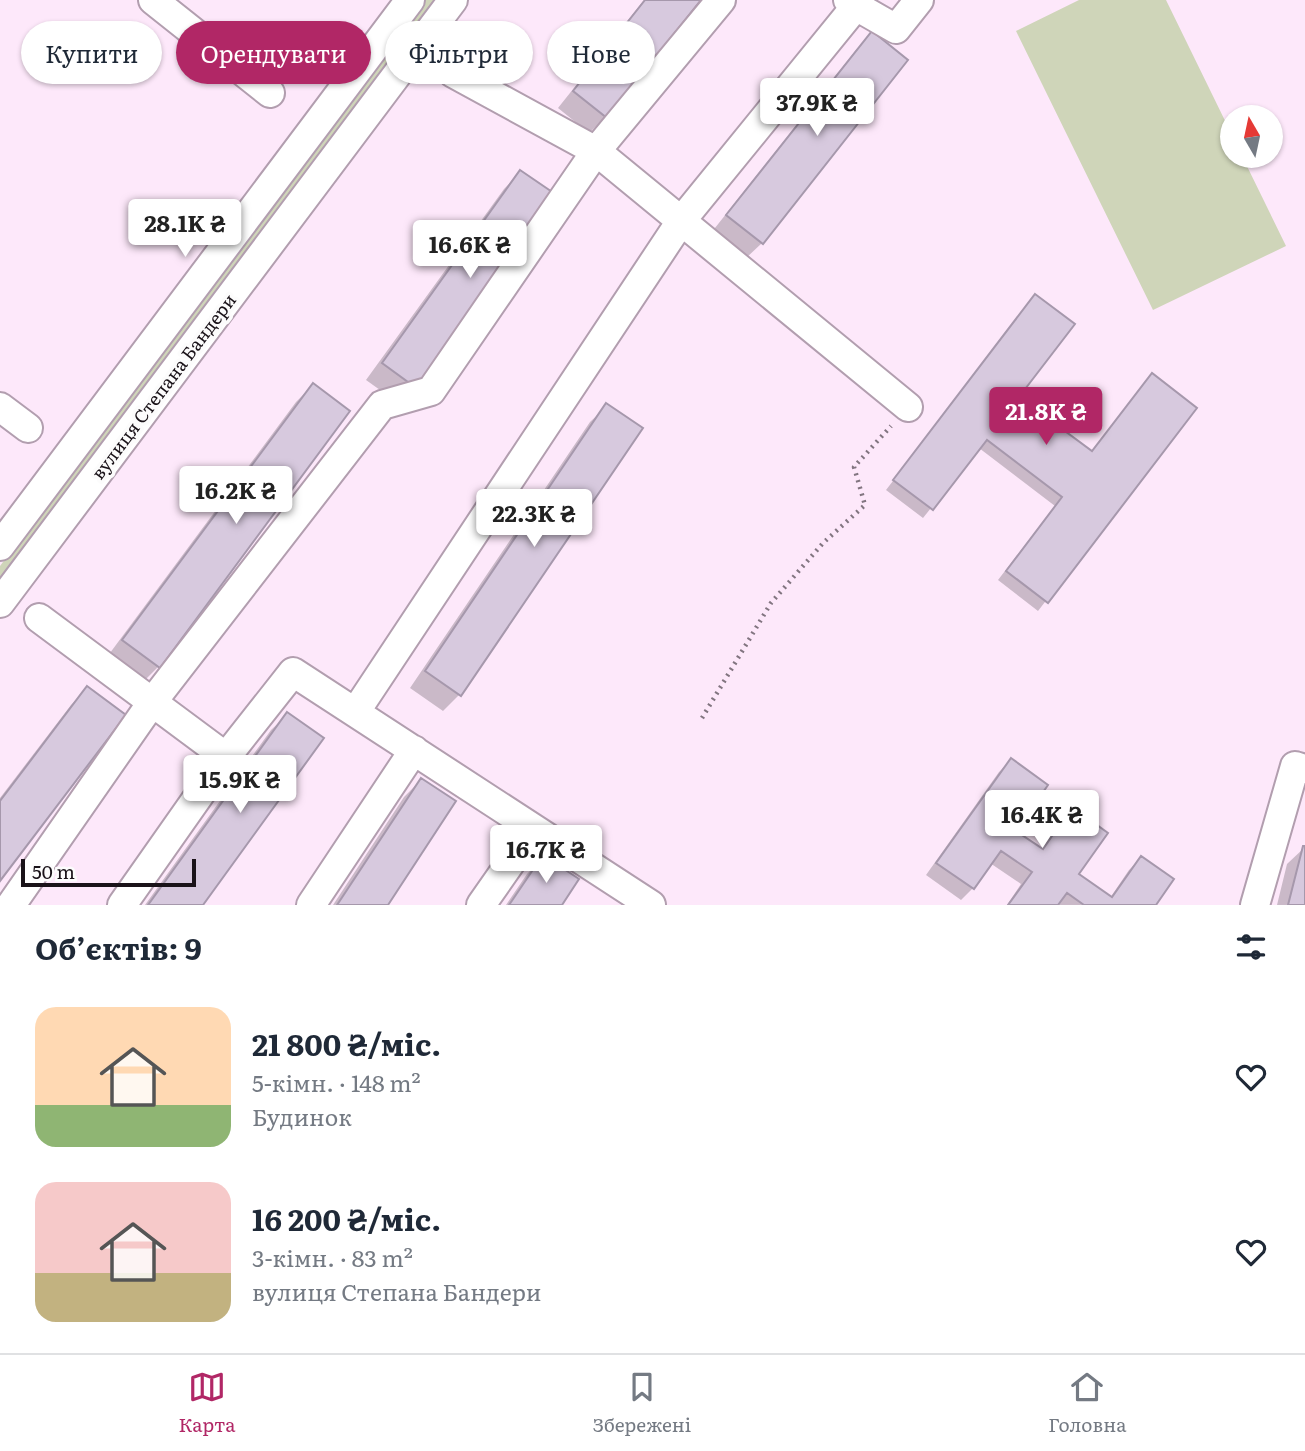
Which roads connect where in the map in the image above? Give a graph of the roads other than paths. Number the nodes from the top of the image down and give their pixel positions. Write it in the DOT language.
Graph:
graph roads {
  1 [pos="153,0"];
  2 [pos="410,0"];
  3 [pos="453,0"];
  4 [pos="722,0"];
  5 [pos="919,0"];
  6 [pos="852,3"];
  7 [pos="472,84"];
  8 [pos="270,93"];
  9 [pos="596,151"];
  10 [pos="681,221"];
  11 [pos="0,407"];
  12 [pos="908,407"];
  13 [pos="28,428"];
  14 [pos="0,546"];
  15 [pos="0,603"];
  16 [pos="39,618"];
  17 [pos="153,701"];
  18 [pos="356,712"];
  19 [pos="414,750"];
  20 [pos="226,757"];
  21 [pos="1305,769"];
  22 [pos="534,829"];
  23 [pos="11,905"];
  24 [pos="122,905"];
  25 [pos="311,905"];
  26 [pos="481,905"];
  27 [pos="650,905"];
  28 [pos="1255,905"];
  1 -- 8 [label="street"];
  2 -- 14 [label="street, вулиця Степана Бандери"];
  3 -- 15 [label="street, вулиця Степана Бандери"];
  4 -- 9 [label="street"];
  5 -- 6 [label="street"];
  6 -- 10 [label="street"];
  7 -- 9 [label="street"];
  9 -- 10 [label="street"];
  9 -- 17 [label="street"];
  10 -- 12 [label="street"];
  10 -- 18 [label="street"];
  11 -- 13 [label="street"];
  16 -- 17 [label="street"];
  17 -- 20 [label="street"];
  17 -- 23 [label="street"];
  18 -- 19 [label="street"];
  18 -- 20 [label="street"];
  19 -- 22 [label="street"];
  19 -- 25 [label="street"];
  20 -- 24 [label="street"];
  21 -- 28 [label="street"];
  22 -- 26 [label="street"];
  22 -- 27 [label="street"];
}
